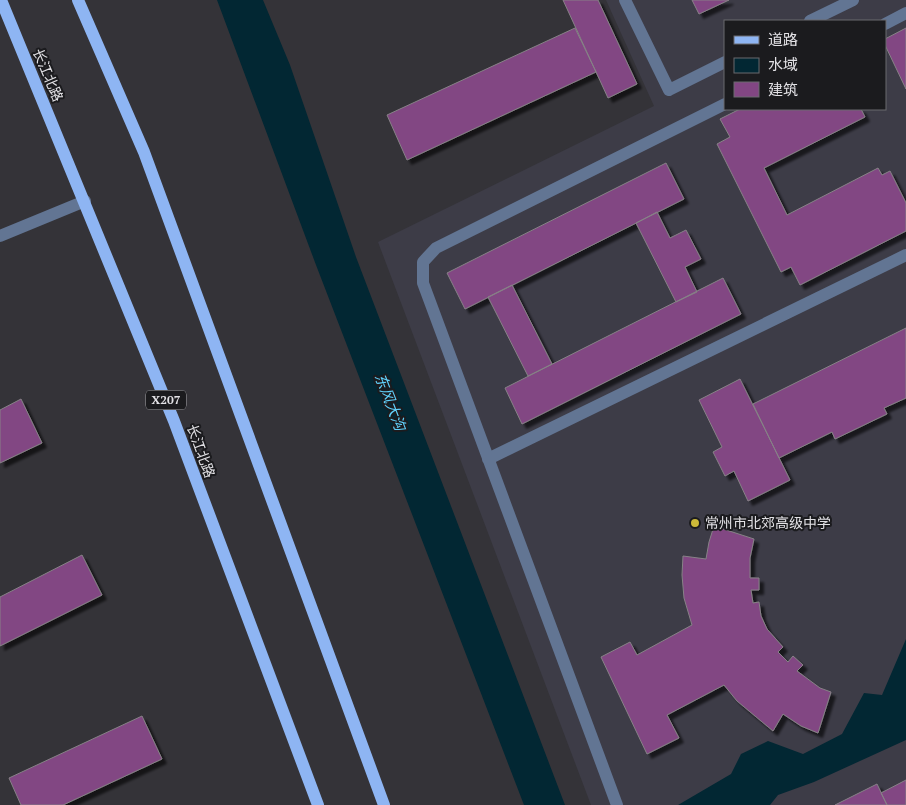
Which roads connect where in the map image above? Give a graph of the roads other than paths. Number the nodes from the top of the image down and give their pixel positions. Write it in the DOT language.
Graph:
graph roads {
  1 [pos="1,0"];
  2 [pos="78,0"];
  3 [pos="626,0"];
  4 [pos="854,0"];
  5 [pos="906,13"];
  6 [pos="812,20"];
  7 [pos="886,23"];
  8 [pos="724,62"];
  9 [pos="724,104"];
  10 [pos="84,200"];
  11 [pos="0,236"];
  12 [pos="906,255"];
  13 [pos="488,459"];
  14 [pos="318,805"];
  15 [pos="384,805"];
  16 [pos="617,805"];
  1 -- 10 [label="main road, 长江北路 / X207"];
  2 -- 15 [label="main road"];
  3 -- 8 [label="street"];
  4 -- 6 [label="street"];
  5 -- 7 [label="street"];
  9 -- 13 [label="street"];
  10 -- 11 [label="street"];
  10 -- 14 [label="main road, 长江北路 / X207"];
  12 -- 13 [label="street"];
  13 -- 16 [label="street"];
}
